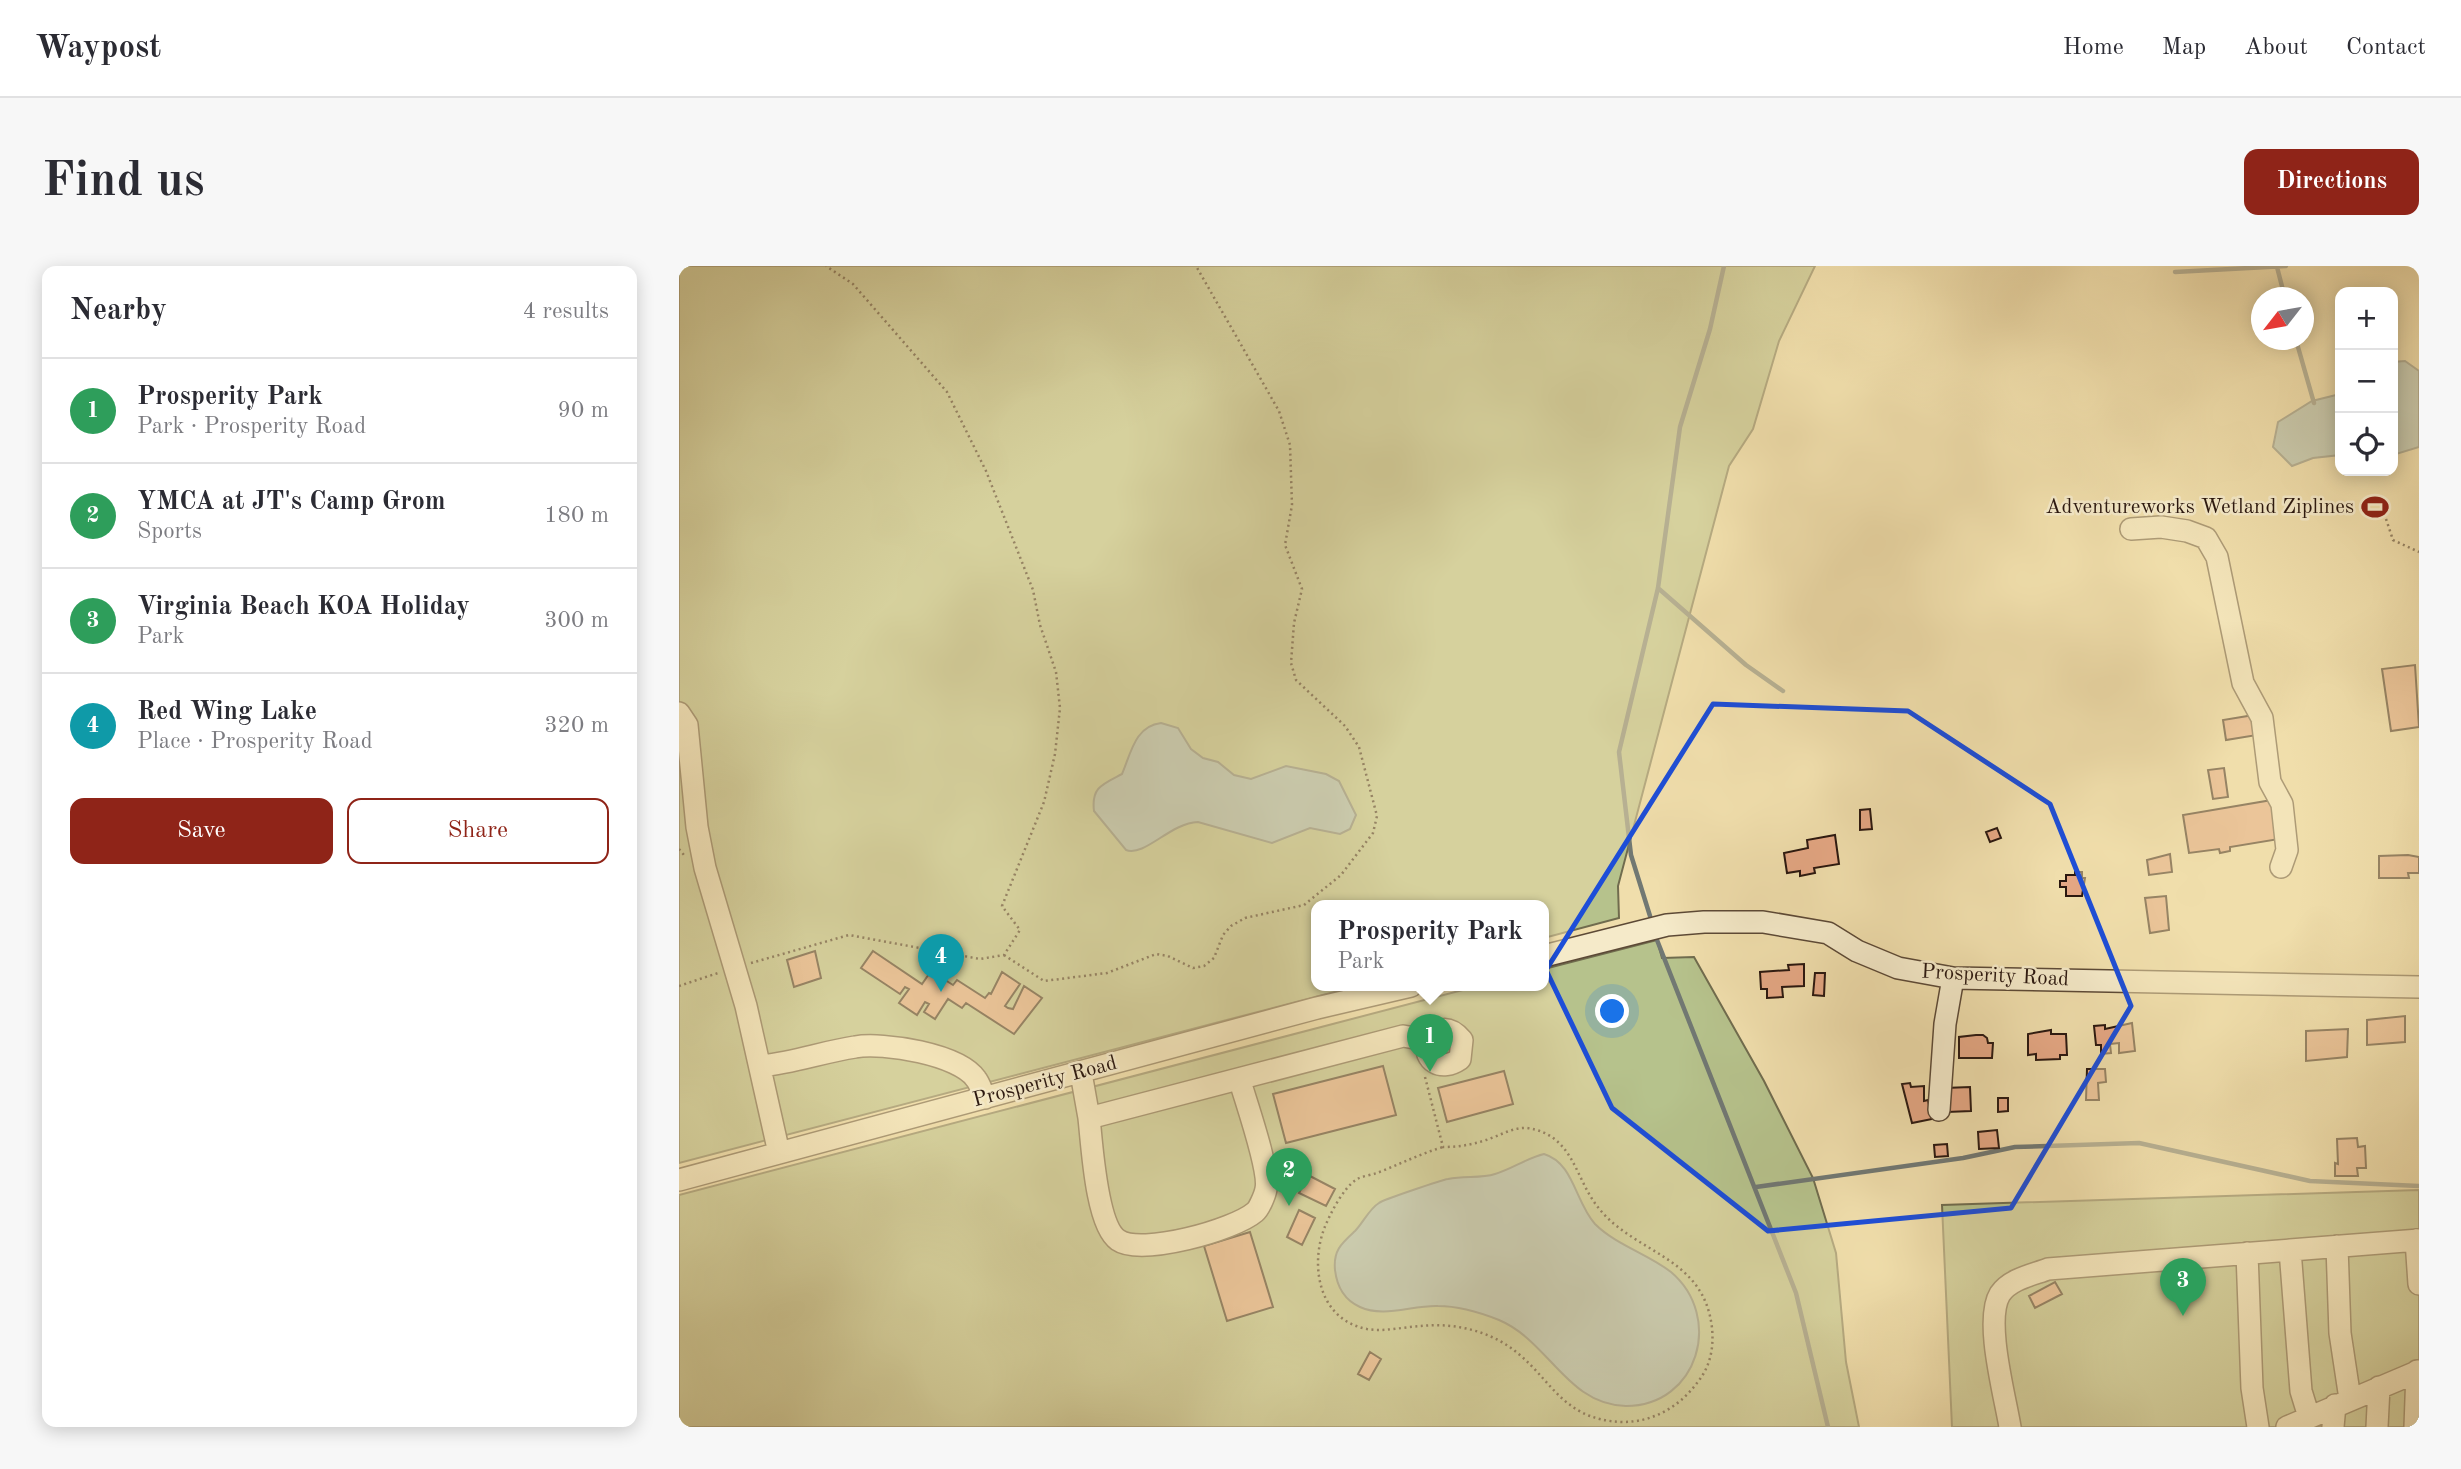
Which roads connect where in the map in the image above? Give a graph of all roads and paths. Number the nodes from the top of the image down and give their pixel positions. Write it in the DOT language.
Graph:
graph roads {
  1 [pos="826,266"];
  2 [pos="1196,266"];
  3 [pos="2386,519"];
  4 [pos="2131,529"];
  5 [pos="2419,552"];
  6 [pos="679,713"];
  7 [pos="2281,867"];
  8 [pos="1004,955"];
  9 [pos="1549,955"];
  10 [pos="735,968"];
  11 [pos="1953,978"];
  12 [pos="679,986"];
  13 [pos="2419,987"];
  14 [pos="1390,991"];
  15 [pos="1428,1050"];
  16 [pos="760,1066"];
  17 [pos="1081,1073"];
  18 [pos="1240,1081"];
  19 [pos="985,1098"];
  20 [pos="1939,1110"];
  21 [pos="1089,1118"];
  22 [pos="1443,1147"];
  23 [pos="779,1153"];
  24 [pos="679,1180"];
  25 [pos="2417,1240"];
  26 [pos="2337,1246"];
  27 [pos="2290,1250"];
  28 [pos="2247,1254"];
  29 [pos="2419,1284"];
  30 [pos="2418,1371"];
  31 [pos="2379,1387"];
  32 [pos="2342,1402"];
  33 [pos="2309,1417"];
  34 [pos="2010,1427"];
  35 [pos="2258,1427"];
  36 [pos="2287,1427"];
  37 [pos="2333,1427"];
  38 [pos="2377,1427"];
  39 [pos="2415,1427"];
  1 -- 8 [label="path"];
  2 -- 8 [label="path"];
  3 -- 5 [label="path"];
  4 -- 7 [label="street"];
  6 -- 10 [label="street"];
  8 -- 10 [label="path"];
  9 -- 11 [label="street, Prosperity Road"];
  10 -- 12 [label="path"];
  10 -- 16 [label="street"];
  11 -- 13 [label="street, Prosperity Road"];
  11 -- 20 [label="street"];
  14 -- 17 [label="street, Prosperity Road"];
  15 -- 18 [label="street"];
  15 -- 22 [label="path"];
  16 -- 19 [label="street"];
  16 -- 23 [label="street"];
  17 -- 19 [label="street, Prosperity Road"];
  17 -- 21 [label="street"];
  18 -- 21 [label="street"];
  18 -- 21 [label="street"];
  19 -- 23 [label="street, Prosperity Road"];
  22 -- 22 [label="path"];
  23 -- 24 [label="street, Prosperity Road"];
  25 -- 26 [label="street"];
  25 -- 29 [label="street"];
  26 -- 27 [label="street"];
  26 -- 32 [label="street"];
  27 -- 28 [label="street"];
  27 -- 33 [label="street"];
  28 -- 34 [label="street"];
  28 -- 35 [label="street"];
  30 -- 31 [label="street"];
  30 -- 39 [label="street"];
  31 -- 32 [label="street"];
  31 -- 38 [label="street"];
  32 -- 33 [label="street"];
  32 -- 37 [label="street"];
  33 -- 36 [label="street"];
}
